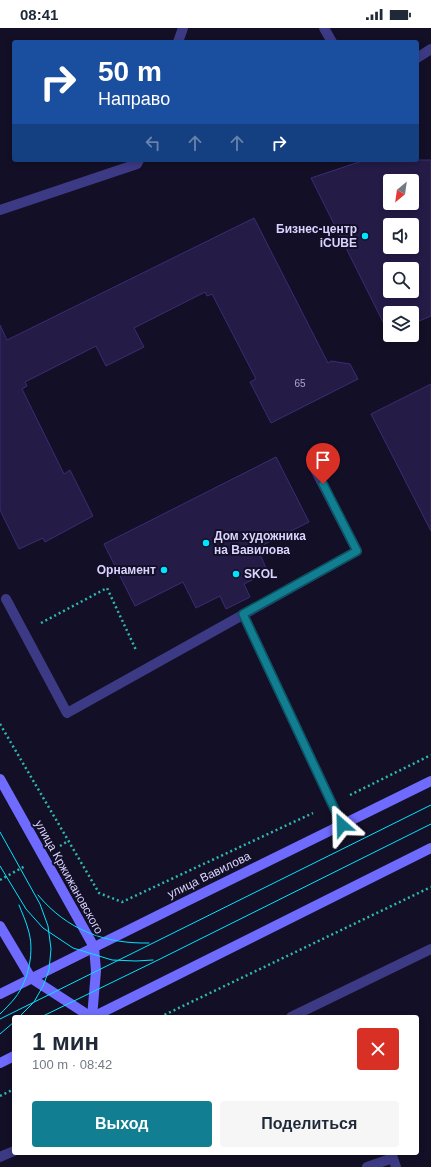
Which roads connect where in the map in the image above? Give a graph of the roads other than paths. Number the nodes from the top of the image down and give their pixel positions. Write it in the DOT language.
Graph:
graph roads {
  1 [pos="183,28"];
  2 [pos="324,28"];
  3 [pos="179,40"];
  4 [pos="331,40"];
  5 [pos="431,49"];
  6 [pos="419,57"];
  7 [pos="138,162"];
  8 [pos="0,210"];
  9 [pos="316,471"];
  10 [pos="6,600"];
  11 [pos="243,614"];
  12 [pos="0,779"];
  13 [pos="431,781"];
  14 [pos="342,825"];
  15 [pos="431,848"];
  16 [pos="0,926"];
  17 [pos="94,947"];
  18 [pos="431,949"];
  19 [pos="31,978"];
  20 [pos="0,994"];
  21 [pos="89,1015"];
  22 [pos="92,1015"];
  23 [pos="96,1015"];
  24 [pos="295,1015"];
  25 [pos="12,1057"];
  26 [pos="0,1063"];
  27 [pos="12,1152"];
  28 [pos="0,1157"];
  29 [pos="367,1167"];
  30 [pos="396,1167"];
  1 -- 3 [label="lane"];
  2 -- 4 [label="lane"];
  5 -- 6 [label="lane"];
  7 -- 8 [label="lane"];
  9 -- 11 [label="lane"];
  10 -- 11 [label="lane"];
  11 -- 14 [label="lane"];
  12 -- 17 [label="main road, улица Кржижановского"];
  13 -- 14 [label="main road, улица Вавилова"];
  14 -- 17 [label="main road, улица Вавилова"];
  15 -- 23 [label="main road"];
  16 -- 19 [label="main road"];
  17 -- 19 [label="main road, улица Вавилова"];
  17 -- 22 [label="main road, улица Кржижановского"];
  18 -- 24 [label="lane"];
  19 -- 20 [label="main road, улица Вавилова"];
  19 -- 21 [label="main road"];
  25 -- 26 [label="main road"];
  27 -- 28 [label="lane"];
  29 -- 30 [label="lane"];
}
